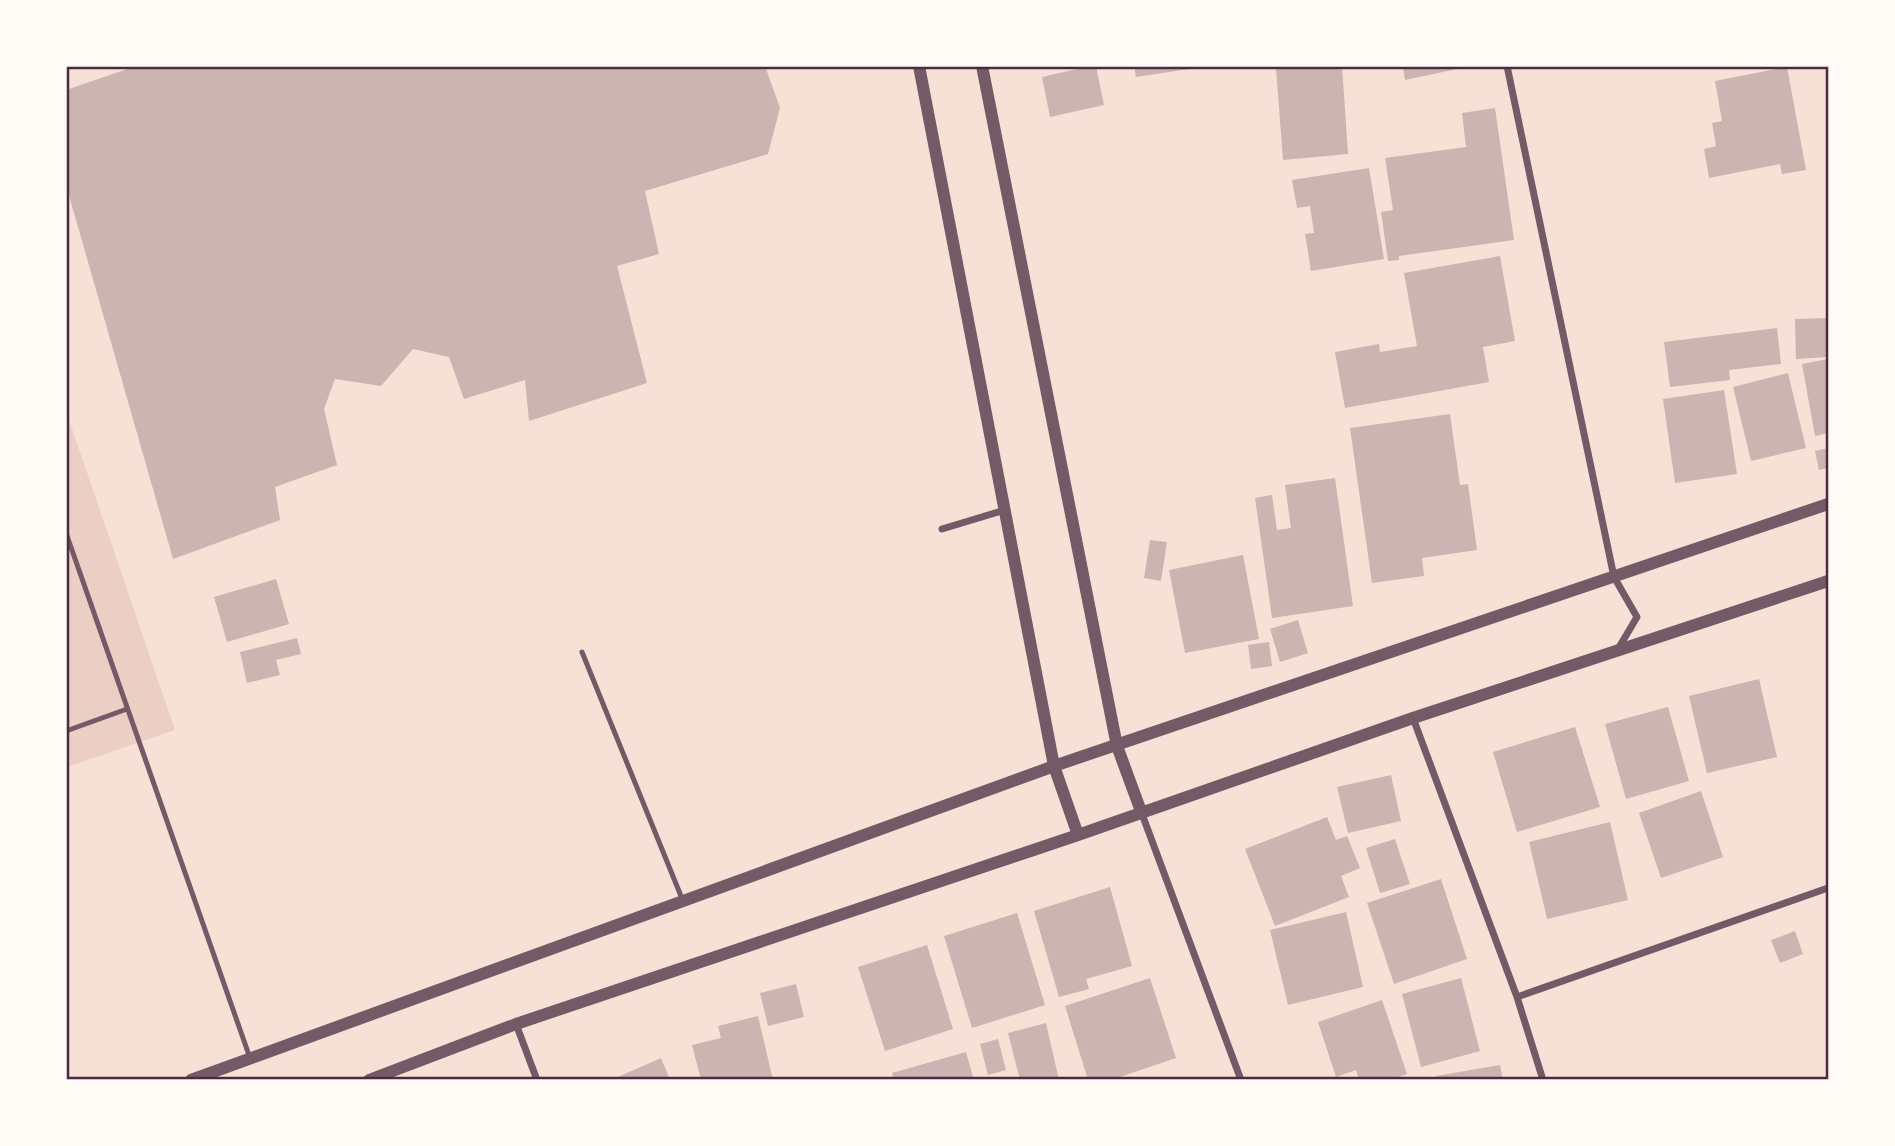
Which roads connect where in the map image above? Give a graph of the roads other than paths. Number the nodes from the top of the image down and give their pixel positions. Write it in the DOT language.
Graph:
graph roads {
  1 [pos="919,66"];
  2 [pos="982,66"];
  3 [pos="1507,66"];
  4 [pos="1829,504"];
  5 [pos="1005,510"];
  6 [pos="942,529"];
  7 [pos="66,533"];
  8 [pos="1614,577"];
  9 [pos="1829,581"];
  10 [pos="582,652"];
  11 [pos="1616,652"];
  12 [pos="127,709"];
  13 [pos="1413,718"];
  14 [pos="66,731"];
  15 [pos="1117,746"];
  16 [pos="1054,766"];
  17 [pos="1142,814"];
  18 [pos="1078,835"];
  19 [pos="1829,888"];
  20 [pos="683,901"];
  21 [pos="1517,997"];
  22 [pos="516,1024"];
  23 [pos="250,1058"];
  24 [pos="207,1077"];
  25 [pos="191,1080"];
  26 [pos="369,1080"];
  27 [pos="537,1080"];
  28 [pos="1241,1080"];
  29 [pos="1543,1080"];
  1 -- 5 [label="street"];
  2 -- 15 [label="street"];
  3 -- 8 [label="street"];
  4 -- 8 [label="street"];
  5 -- 6 [label="street"];
  5 -- 16 [label="street"];
  7 -- 12 [label="lane"];
  8 -- 11 [label="street"];
  8 -- 15 [label="street"];
  9 -- 11 [label="street"];
  10 -- 20 [label="lane"];
  11 -- 13 [label="street"];
  12 -- 14 [label="lane"];
  12 -- 23 [label="lane"];
  13 -- 17 [label="street"];
  13 -- 21 [label="street"];
  15 -- 16 [label="street"];
  15 -- 17 [label="street"];
  16 -- 18 [label="street"];
  16 -- 20 [label="street"];
  17 -- 18 [label="street"];
  17 -- 28 [label="street"];
  18 -- 22 [label="street"];
  19 -- 21 [label="street"];
  20 -- 23 [label="street"];
  21 -- 29 [label="street"];
  22 -- 26 [label="street"];
  22 -- 27 [label="street"];
  23 -- 24 [label="street"];
  24 -- 25 [label="street"];
}
